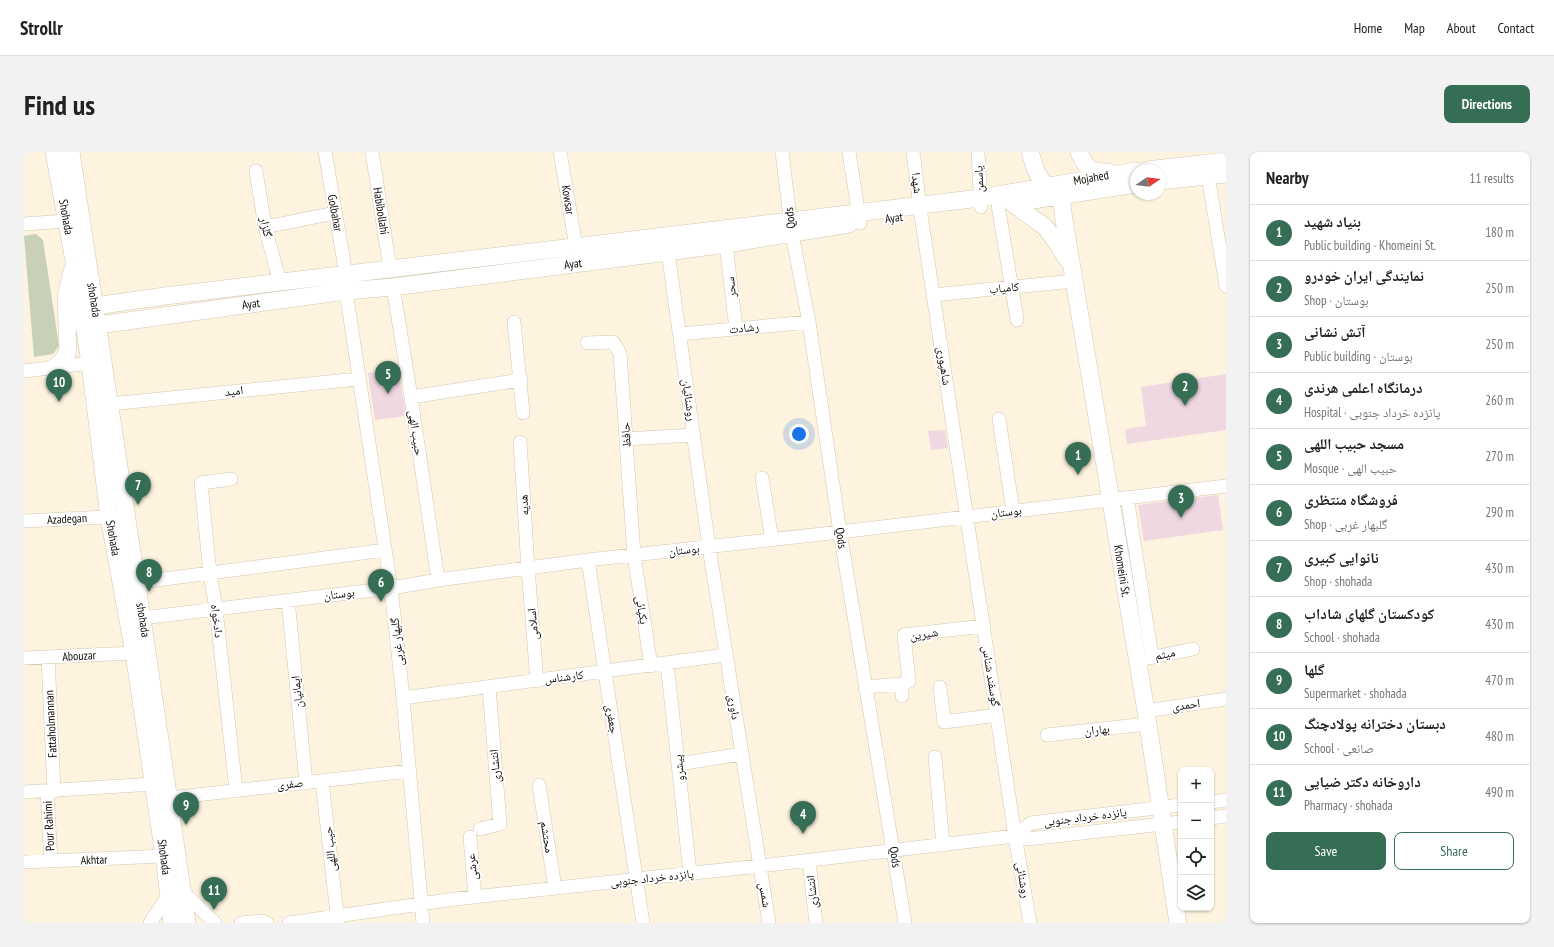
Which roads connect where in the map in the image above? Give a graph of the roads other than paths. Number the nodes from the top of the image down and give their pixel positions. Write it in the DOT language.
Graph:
graph roads {
  1 [pos="54,152"];
  2 [pos="71,152"];
  3 [pos="325,152"];
  4 [pos="372,152"];
  5 [pos="560,152"];
  6 [pos="782,152"];
  7 [pos="849,152"];
  8 [pos="912,152"];
  9 [pos="978,152"];
  10 [pos="1078,154"];
  11 [pos="1032,160"];
  12 [pos="1226,161"];
  13 [pos="1166,168"];
  14 [pos="256,171"];
  15 [pos="1129,172"];
  16 [pos="1226,174"];
  17 [pos="1208,175"];
  18 [pos="1166,180"];
  19 [pos="1075,181"];
  20 [pos="1130,185"];
  21 [pos="1045,186"];
  22 [pos="1061,196"];
  23 [pos="1008,200"];
  24 [pos="980,202"];
  25 [pos="920,210"];
  26 [pos="335,213"];
  27 [pos="859,217"];
  28 [pos="66,221"];
  29 [pos="24,224"];
  30 [pos="265,227"];
  31 [pos="792,227"];
  32 [pos="726,244"];
  33 [pos="576,247"];
  34 [pos="668,252"];
  35 [pos="74,261"];
  36 [pos="390,269"];
  37 [pos="346,274"];
  38 [pos="1073,275"];
  39 [pos="280,282"];
  40 [pos="1226,286"];
  41 [pos="393,287"];
  42 [pos="1010,287"];
  43 [pos="346,291"];
  44 [pos="933,295"];
  45 [pos="155,298"];
  46 [pos="88,307"];
  47 [pos="157,316"];
  48 [pos="1017,320"];
  49 [pos="514,322"];
  50 [pos="809,322"];
  51 [pos="91,326"];
  52 [pos="736,329"];
  53 [pos="680,334"];
  54 [pos="588,343"];
  55 [pos="90,363"];
  56 [pos="54,368"];
  57 [pos="24,370"];
  58 [pos="358,379"];
  59 [pos="521,380"];
  60 [pos="411,397"];
  61 [pos="110,404"];
  62 [pos="523,413"];
  63 [pos="999,419"];
  64 [pos="693,435"];
  65 [pos="626,439"];
  66 [pos="520,442"];
  67 [pos="762,478"];
  68 [pos="231,479"];
  69 [pos="1226,486"];
  70 [pos="1118,498"];
  71 [pos="1013,511"];
  72 [pos="127,516"];
  73 [pos="109,517"];
  74 [pos="967,517"];
  75 [pos="24,521"];
  76 [pos="840,532"];
  77 [pos="772,540"];
  78 [pos="709,547"];
  79 [pos="385,550"];
  80 [pos="634,555"];
  81 [pos="588,560"];
  82 [pos="528,568"];
  83 [pos="210,574"];
  84 [pos="438,580"];
  85 [pos="149,581"];
  86 [pos="391,588"];
  87 [pos="288,600"];
  88 [pos="216,609"];
  89 [pos="142,618"];
  90 [pos="984,626"];
  91 [pos="1193,649"];
  92 [pos="134,653"];
  93 [pos="726,655"];
  94 [pos="48,657"];
  95 [pos="24,658"];
  96 [pos="1144,659"];
  97 [pos="668,663"];
  98 [pos="651,666"];
  99 [pos="604,672"];
  100 [pos="537,680"];
  101 [pos="489,687"];
  102 [pos="865,687"];
  103 [pos="940,687"];
  104 [pos="403,698"];
  105 [pos="1226,699"];
  106 [pos="997,715"];
  107 [pos="1147,718"];
  108 [pos="1047,735"];
  109 [pos="742,754"];
  110 [pos="935,757"];
  111 [pos="678,764"];
  112 [pos="410,771"];
  113 [pos="322,781"];
  114 [pos="306,783"];
  115 [pos="154,784"];
  116 [pos="539,785"];
  117 [pos="236,790"];
  118 [pos="50,791"];
  119 [pos="24,792"];
  120 [pos="170,798"];
  121 [pos="1226,800"];
  122 [pos="1214,802"];
  123 [pos="1178,808"];
  124 [pos="1161,816"];
  125 [pos="1226,816"];
  126 [pos="1214,818"];
  127 [pos="1178,821"];
  128 [pos="475,833"];
  129 [pos="1015,836"];
  130 [pos="943,845"];
  131 [pos="894,851"];
  132 [pos="164,856"];
  133 [pos="51,861"];
  134 [pos="809,861"];
  135 [pos="24,862"];
  136 [pos="760,866"];
  137 [pos="690,873"];
  138 [pos="636,878"];
  139 [pos="555,888"];
  140 [pos="176,894"];
  141 [pos="475,897"];
  142 [pos="421,904"];
  143 [pos="337,920"];
  144 [pos="150,923"];
  145 [pos="172,923"];
  146 [pos="187,923"];
  147 [pos="215,923"];
  148 [pos="241,923"];
  149 [pos="267,923"];
  150 [pos="289,923"];
  151 [pos="423,923"];
  152 [pos="643,923"];
  153 [pos="769,923"];
  154 [pos="816,923"];
  155 [pos="905,923"];
  156 [pos="1030,923"];
  157 [pos="1178,923"];
  1 -- 28 [label="main road, Shohada"];
  2 -- 46 [label="main road, shohada"];
  3 -- 26 [label="street, Golbahar"];
  4 -- 36 [label="street, Habibollahi"];
  5 -- 33 [label="street, Kowsar"];
  6 -- 31 [label="street, Qods"];
  7 -- 27 [label="street"];
  8 -- 25 [label="street, شهدا"];
  9 -- 24 [label="street, یاسمن"];
  10 -- 15 [label="main road"];
  10 -- 19 [label="main road"];
  11 -- 21 [label="main road"];
  11 -- 23 [label="main road"];
  12 -- 13 [label="main road"];
  14 -- 30 [label="street, گلزار"];
  15 -- 19 [label="main road, Mojahed"];
  16 -- 17 [label="main road"];
  17 -- 18 [label="main road"];
  17 -- 40 [label="street"];
  19 -- 21 [label="main road, Mojahed"];
  19 -- 22 [label="main road"];
  20 -- 22 [label="main road, Ayat"];
  21 -- 22 [label="main road"];
  21 -- 23 [label="main road, Ayat"];
  22 -- 23 [label="main road, Ayat"];
  22 -- 38 [label="main road, Khomeini St."];
  23 -- 24 [label="main road, Ayat"];
  23 -- 38 [label="main road"];
  23 -- 42 [label="street"];
  24 -- 25 [label="main road, Ayat"];
  25 -- 27 [label="main road, Ayat"];
  25 -- 44 [label="street, شاهپوری"];
  26 -- 30 [label="street"];
  26 -- 37 [label="street, Golbahar"];
  27 -- 31 [label="main road, Ayat"];
  28 -- 29 [label="street"];
  28 -- 35 [label="main road, Shohada"];
  30 -- 39 [label="street, گلزار"];
  31 -- 32 [label="main road, Ayat"];
  31 -- 33 [label="main road, Ayat"];
  31 -- 50 [label="street, Qods"];
  32 -- 34 [label="main road, Ayat"];
  32 -- 52 [label="street, سحر"];
  33 -- 36 [label="main road, Ayat"];
  34 -- 41 [label="main road, Ayat"];
  34 -- 53 [label="street, روشنائیان"];
  35 -- 46 [label="main road, Shohada"];
  35 -- 56 [label="main road"];
  36 -- 37 [label="main road, Ayat"];
  37 -- 39 [label="main road, Ayat"];
  38 -- 42 [label="street, کامیاب"];
  38 -- 70 [label="main road, Khomeini St."];
  39 -- 45 [label="main road, Ayat"];
  41 -- 43 [label="main road, Ayat"];
  41 -- 60 [label="street, حبیب الهی"];
  42 -- 44 [label="street, کامیاب"];
  42 -- 48 [label="street"];
  43 -- 47 [label="main road, Ayat"];
  43 -- 58 [label="street, گلبهار غربی"];
  44 -- 74 [label="street, شاهپوری"];
  45 -- 46 [label="main road, Ayat"];
  45 -- 47 [label="main road"];
  46 -- 51 [label="main road, shohada"];
  47 -- 51 [label="main road, Ayat"];
  49 -- 59 [label="street"];
  50 -- 52 [label="street, رشادت"];
  50 -- 76 [label="street, Qods"];
  51 -- 55 [label="main road, Shohada"];
  51 -- 61 [label="main road, shohada"];
  52 -- 53 [label="street, رشادت"];
  53 -- 64 [label="street, روشنائیان"];
  54 -- 65 [label="street, حافظ"];
  55 -- 56 [label="street"];
  55 -- 73 [label="main road, Shohada"];
  56 -- 57 [label="street"];
  58 -- 61 [label="street, امید"];
  58 -- 79 [label="street, گلبهار غربی"];
  59 -- 60 [label="street"];
  59 -- 62 [label="street"];
  60 -- 84 [label="street, حبیب الهی"];
  61 -- 72 [label="main road, shohada"];
  63 -- 71 [label="street"];
  64 -- 65 [label="street"];
  64 -- 78 [label="street, روشنائیان"];
  65 -- 80 [label="street, حافظ"];
  66 -- 82 [label="street, هدیه"];
  67 -- 77 [label="street"];
  68 -- 83 [label="street, دادخواه"];
  69 -- 70 [label="street, بوستان"];
  70 -- 71 [label="street, بوستان"];
  70 -- 96 [label="main road, Khomeini St."];
  71 -- 74 [label="street, بوستان"];
  72 -- 73 [label="street, Azadegan"];
  72 -- 89 [label="main road, shohada"];
  73 -- 75 [label="street, Azadegan"];
  73 -- 92 [label="main road, Shohada"];
  74 -- 76 [label="street, بوستان"];
  74 -- 90 [label="street, گوسفند شناس"];
  76 -- 77 [label="street, بوستان"];
  76 -- 102 [label="street, Qods"];
  77 -- 78 [label="street, بوستان"];
  78 -- 80 [label="street, بوستان"];
  78 -- 93 [label="street, داوری"];
  79 -- 83 [label="street"];
  79 -- 86 [label="street, گلبهار غربی"];
  80 -- 81 [label="street, بوستان"];
  80 -- 98 [label="street, یکپائی"];
  81 -- 82 [label="street, بوستان"];
  81 -- 99 [label="street, جعفری"];
  82 -- 84 [label="street, بوستان"];
  82 -- 100 [label="street, اسلامی"];
  83 -- 85 [label="street"];
  83 -- 88 [label="street, دادخواه"];
  84 -- 86 [label="street, بوستان"];
  86 -- 87 [label="street, بوستان"];
  86 -- 104 [label="street, گلبهار غربی"];
  87 -- 88 [label="street, بوستان"];
  87 -- 114 [label="street, ایمانیان"];
  88 -- 89 [label="street, بوستان"];
  88 -- 117 [label="street, دادخواه"];
  89 -- 120 [label="main road, shohada"];
  90 -- 102 [label="street, شیرین"];
  90 -- 106 [label="street, گوسفند شناس"];
  91 -- 96 [label="street, میثم"];
  92 -- 94 [label="street, Abouzar"];
  92 -- 115 [label="main road, Shohada"];
  93 -- 97 [label="street, کارشناس"];
  93 -- 109 [label="street, داوری"];
  94 -- 95 [label="street, Abouzar"];
  94 -- 118 [label="street, Fattaholmannan"];
  96 -- 107 [label="main road, Khomeini St."];
  97 -- 98 [label="street, کارشناس"];
  97 -- 111 [label="street, پیشرو"];
  98 -- 99 [label="street, کارشناس"];
  99 -- 100 [label="street, کارشناس"];
  99 -- 138 [label="street, جعفری"];
  100 -- 101 [label="street, کارشناس"];
  101 -- 104 [label="street, کارشناس"];
  101 -- 128 [label="street, انتشاری"];
  102 -- 131 [label="street, Qods"];
  103 -- 106 [label="street"];
  104 -- 112 [label="street, گلبهار غربی"];
  105 -- 107 [label="street, احمدی"];
  106 -- 129 [label="street, گوسفند شناس"];
  107 -- 108 [label="street, بهاران"];
  107 -- 124 [label="main road, Khomeini St."];
  109 -- 111 [label="street"];
  109 -- 136 [label="street, داوری"];
  110 -- 130 [label="street"];
  111 -- 137 [label="street, پیشرو"];
  112 -- 113 [label="street, صفری"];
  112 -- 142 [label="street, گلبهار غربی"];
  113 -- 114 [label="street, صفری"];
  113 -- 143 [label="street, حیب اللهی"];
  114 -- 117 [label="street, صفری"];
  115 -- 118 [label="street"];
  115 -- 132 [label="main road, Shohada"];
  116 -- 139 [label="street, محتشم"];
  117 -- 120 [label="street, صفری"];
  118 -- 119 [label="street"];
  118 -- 133 [label="street, Pour Rahimi"];
  120 -- 140 [label="main road, shohada"];
  121 -- 122 [label="street"];
  123 -- 124 [label="street"];
  124 -- 127 [label="street"];
  124 -- 129 [label="street, پانزده خرداد جنوبی"];
  124 -- 157 [label="main road, Khomeini St."];
  125 -- 126 [label="street"];
  128 -- 141 [label="street, عرشی"];
  129 -- 130 [label="street, پانزده خرداد جنوبی"];
  129 -- 156 [label="street, روشنائی"];
  130 -- 131 [label="street, پانزده خرداد جنوبی"];
  131 -- 134 [label="street, پانزده خرداد جنوبی"];
  131 -- 155 [label="street, Qods"];
  132 -- 133 [label="street, Akhtar"];
  132 -- 140 [label="main road, Shohada"];
  133 -- 135 [label="street, Akhtar"];
  134 -- 136 [label="street, پانزده خرداد جنوبی"];
  134 -- 154 [label="street, انتشاری"];
  136 -- 137 [label="street, پانزده خرداد جنوبی"];
  136 -- 153 [label="street, شمس"];
  137 -- 138 [label="street, پانزده خرداد جنوبی"];
  138 -- 139 [label="street, پانزده خرداد جنوبی"];
  138 -- 152 [label="street, جعفری"];
  139 -- 141 [label="street, پانزده خرداد جنوبی"];
  140 -- 144 [label="street"];
  140 -- 145 [label="main road, Shohada"];
  140 -- 146 [label="main road, shohada"];
  140 -- 147 [label="street"];
  141 -- 142 [label="street, پانزده خرداد جنوبی"];
  142 -- 143 [label="street, پانزده خرداد جنوبی"];
  142 -- 151 [label="street, گلبهار غربی"];
  143 -- 150 [label="street, پانزده خرداد جنوبی"];
  148 -- 149 [label="street"];
}
